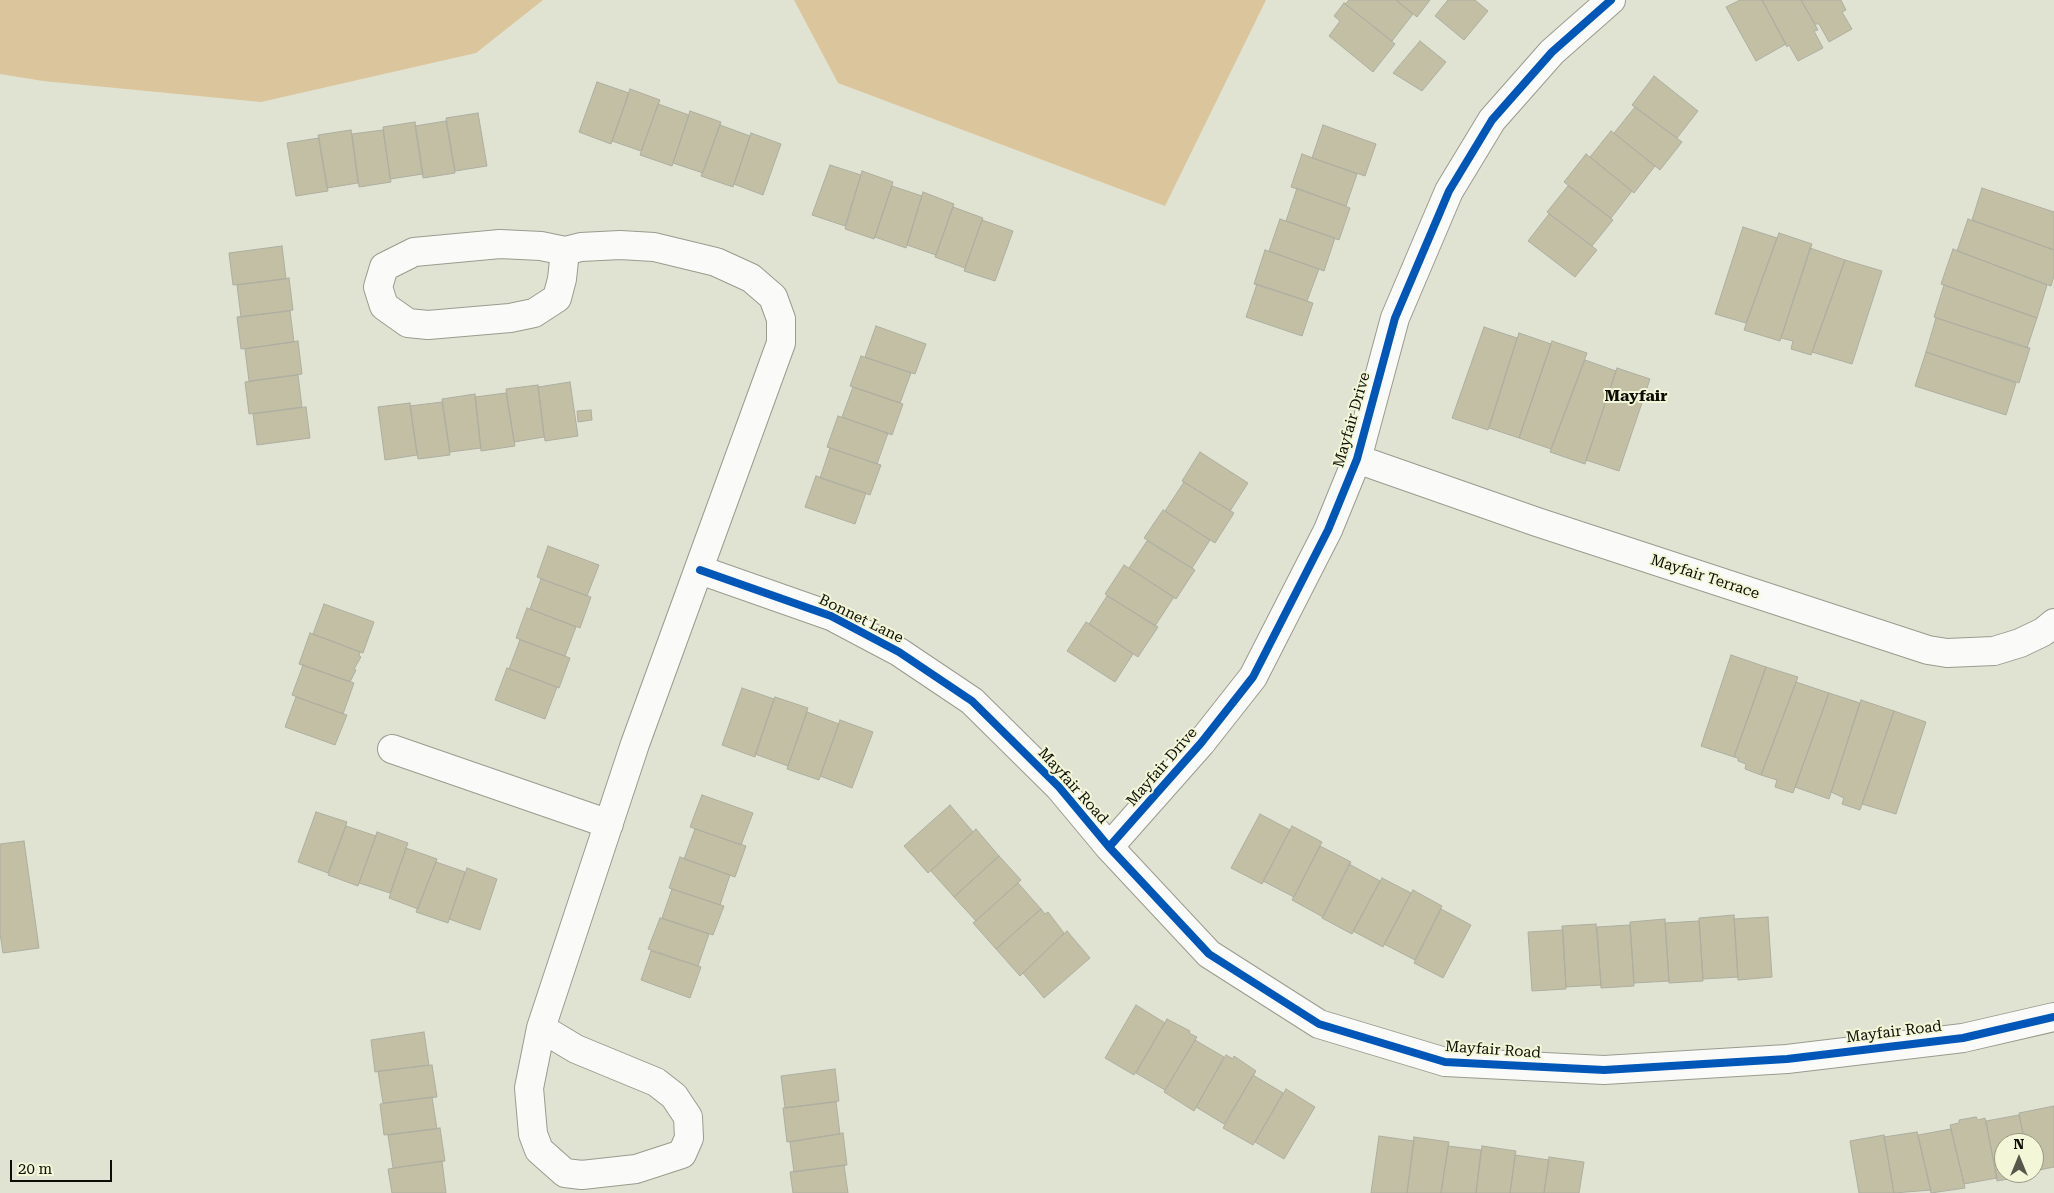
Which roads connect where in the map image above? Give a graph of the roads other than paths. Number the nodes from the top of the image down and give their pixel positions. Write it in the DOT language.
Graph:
graph roads {
  1 [pos="1611,0"];
  2 [pos="565,251"];
  3 [pos="1356,460"];
  4 [pos="700,570"];
  5 [pos="2054,623"];
  6 [pos="972,701"];
  7 [pos="392,749"];
  8 [pos="609,824"];
  9 [pos="1109,847"];
  10 [pos="2054,1017"];
  11 [pos="542,1028"];
  1 -- 3 [label="street, Mayfair Drive"];
  2 -- 2 [label="street"];
  2 -- 4 [label="street"];
  3 -- 5 [label="street, Mayfair Terrace"];
  3 -- 9 [label="street, Mayfair Drive"];
  4 -- 6 [label="street, Bonnet Lane"];
  4 -- 8 [label="street"];
  6 -- 9 [label="street, Mayfair Road"];
  7 -- 8 [label="street"];
  8 -- 11 [label="street"];
  9 -- 10 [label="street, Mayfair Road"];
  11 -- 11 [label="street"];
}
